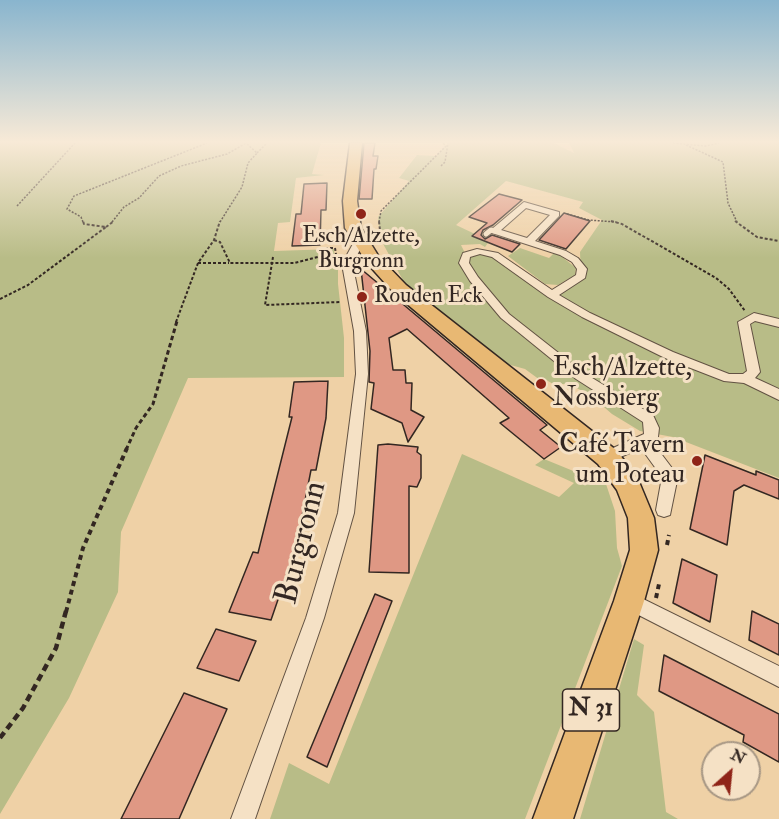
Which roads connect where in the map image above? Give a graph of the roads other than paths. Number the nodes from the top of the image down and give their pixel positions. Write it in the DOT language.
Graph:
graph roads {
  1 [pos="352,181"];
  2 [pos="529,242"];
  3 [pos="365,251"];
  4 [pos="348,272"];
  5 [pos="552,295"];
  6 [pos="779,323"];
  7 [pos="746,379"];
  8 [pos="779,394"];
  9 [pos="644,442"];
  10 [pos="607,457"];
  11 [pos="664,510"];
  12 [pos="630,602"];
  13 [pos="779,677"];
  14 [pos="243,819"];
  15 [pos="553,819"];
  1 -- 3 [label="main road, N 31"];
  2 -- 2 [label="street"];
  2 -- 5 [label="street"];
  3 -- 4 [label="street, Burgronn"];
  3 -- 4 [label="street"];
  3 -- 10 [label="main road, N 31"];
  4 -- 14 [label="street, Burgronn"];
  5 -- 7 [label="street"];
  5 -- 9 [label="street"];
  6 -- 7 [label="street"];
  7 -- 8 [label="street"];
  9 -- 10 [label="street"];
  9 -- 11 [label="street"];
  10 -- 12 [label="main road, N 31"];
  12 -- 13 [label="street"];
  12 -- 15 [label="main road, N 31"];
}
